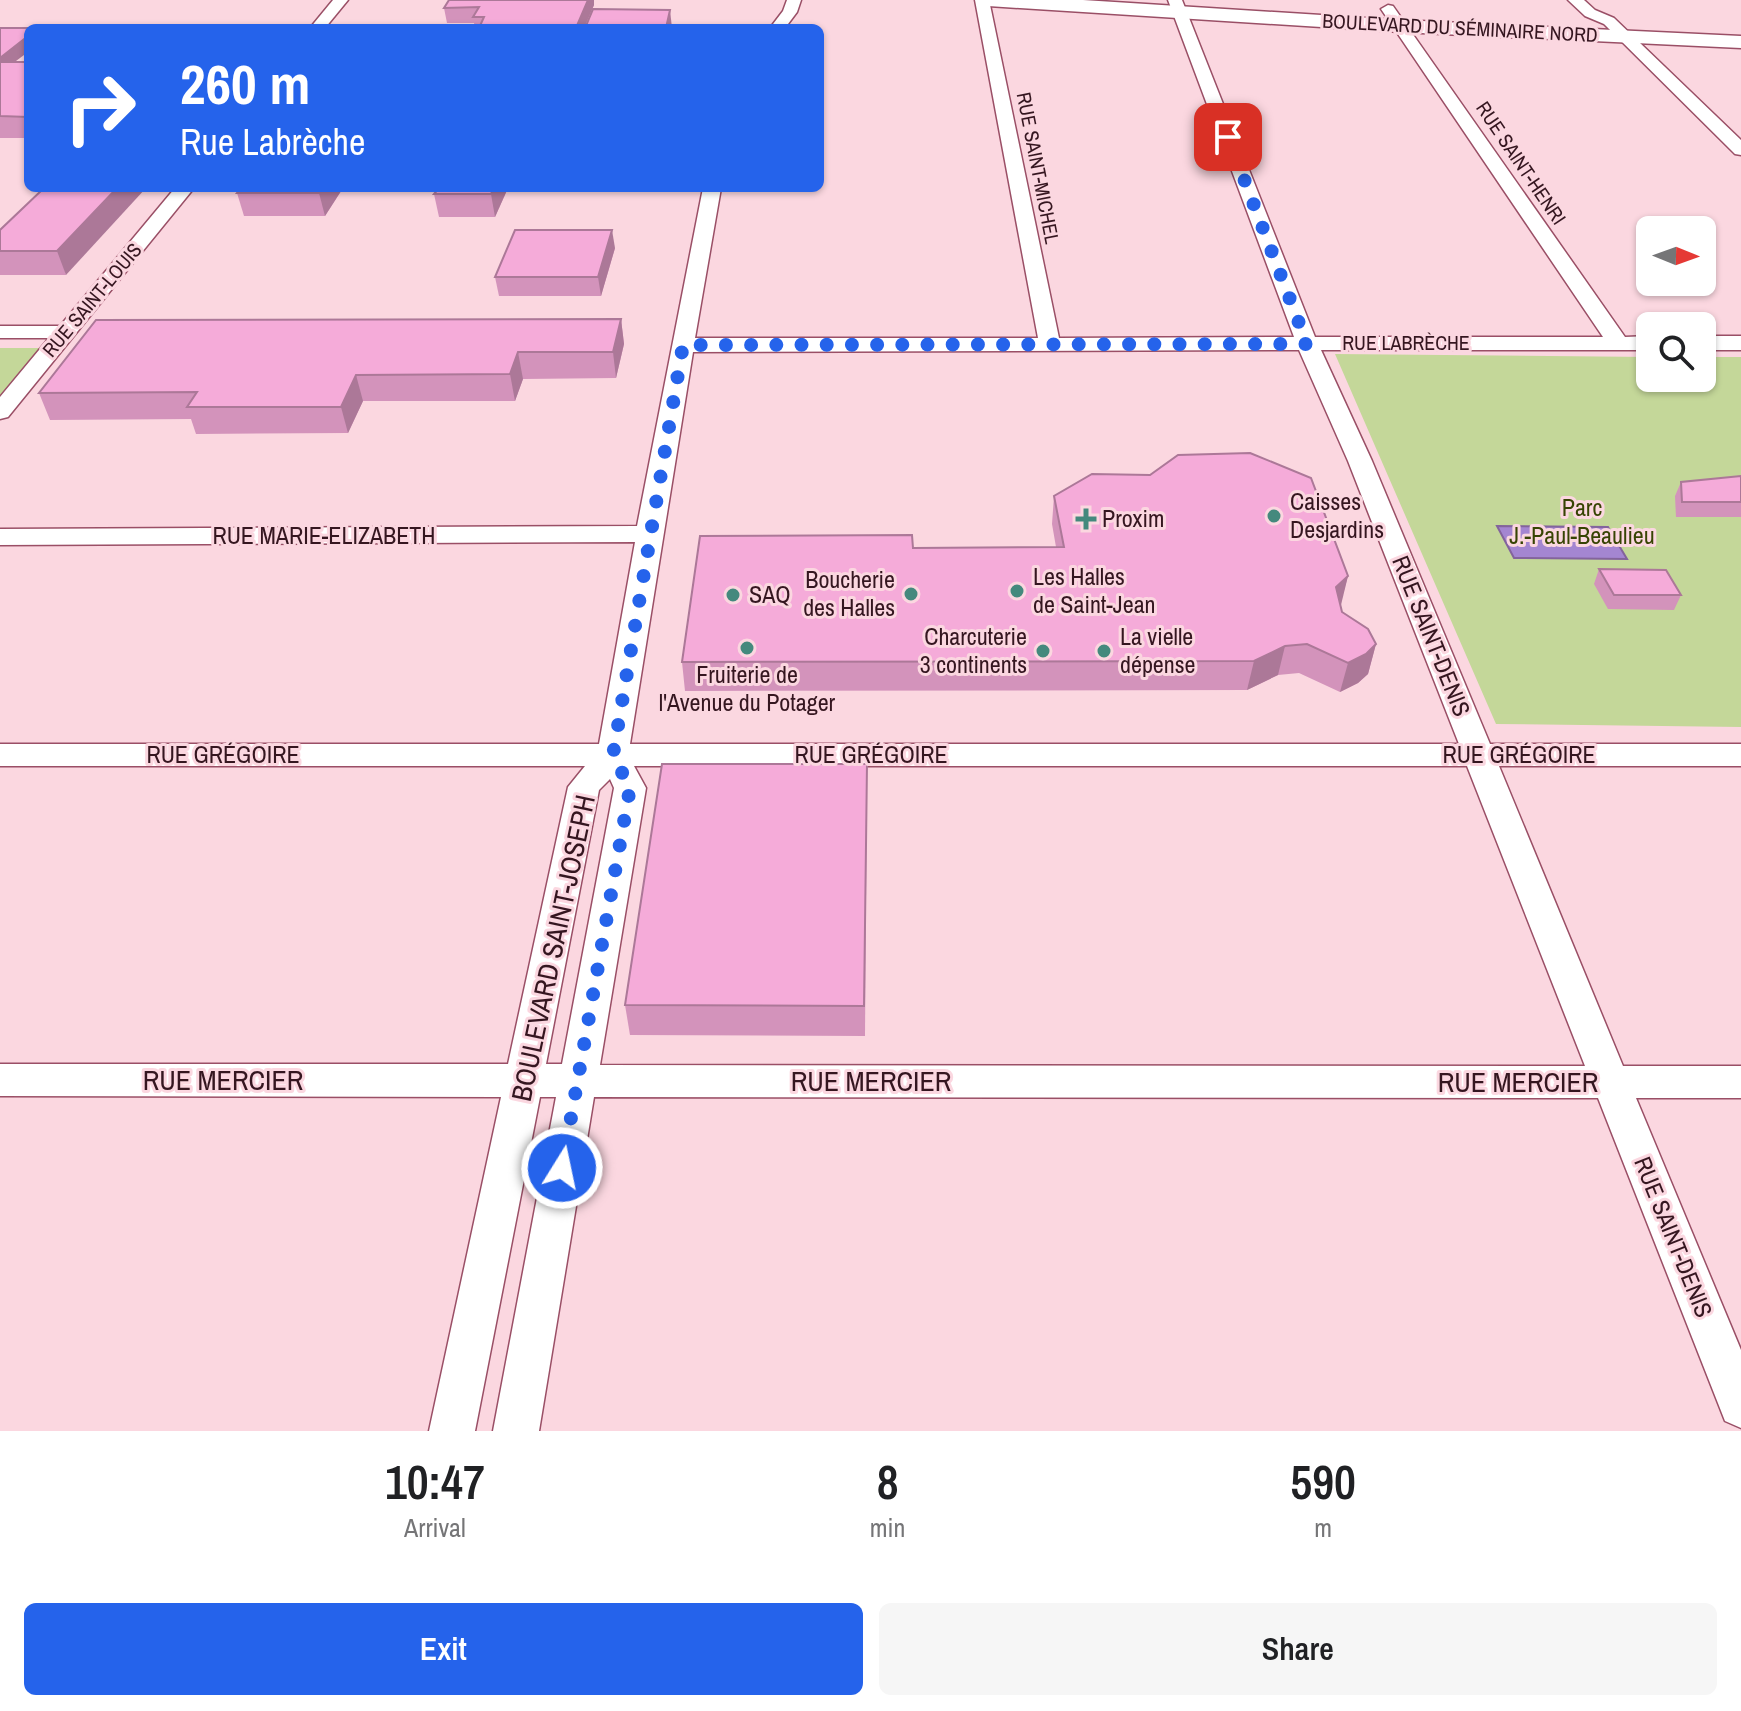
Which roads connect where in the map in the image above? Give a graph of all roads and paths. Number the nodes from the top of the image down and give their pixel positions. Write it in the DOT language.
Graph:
graph roads {
  1 [pos="341,0"];
  2 [pos="794,0"];
  3 [pos="985,0"];
  4 [pos="1575,0"];
  5 [pos="1601,0"];
  6 [pos="1185,4"];
  7 [pos="1394,17"];
  8 [pos="1609,21"];
  9 [pos="320,24"];
  10 [pos="780,24"];
  11 [pos="1741,26"];
  12 [pos="1625,37"];
  13 [pos="1741,42"];
  14 [pos="1741,150"];
  15 [pos="182,192"];
  16 [pos="711,192"];
  17 [pos="0,332"];
  18 [pos="59,340"];
  19 [pos="1618,342"];
  20 [pos="1636,343"];
  21 [pos="1716,343"];
  22 [pos="1741,343"];
  23 [pos="1307,344"];
  24 [pos="683,345"];
  25 [pos="1050,345"];
  26 [pos="0,348"];
  27 [pos="0,412"];
  28 [pos="649,534"];
  29 [pos="0,537"];
  30 [pos="0,755"];
  31 [pos="613,755"];
  32 [pos="1479,755"];
  33 [pos="1741,755"];
  34 [pos="0,1080"];
  35 [pos="523,1080"];
  36 [pos="578,1080"];
  37 [pos="1611,1082"];
  38 [pos="1741,1082"];
  39 [pos="1741,1405"];
  40 [pos="452,1431"];
  41 [pos="516,1431"];
  1 -- 9 [label="street"];
  2 -- 10 [label="street"];
  3 -- 6 [label="main road, BOULEVARD DU SÉMINAIRE NORD"];
  3 -- 25 [label="street, RUE SAINT-MICHEL"];
  4 -- 8 [label="street"];
  5 -- 8 [label="street"];
  6 -- 7 [label="main road, BOULEVARD DU SÉMINAIRE NORD"];
  6 -- 23 [label="street, RUE SAINT-DENIS"];
  7 -- 8 [label="main road, BOULEVARD DU SÉMINAIRE NORD"];
  7 -- 12 [label="main road, BOULEVARD DU SÉMINAIRE NORD"];
  7 -- 19 [label="street, RUE SAINT-HENRI"];
  8 -- 11 [label="main road, BOULEVARD DU SÉMINAIRE NORD"];
  8 -- 12 [label="street"];
  12 -- 13 [label="main road, BOULEVARD DU SÉMINAIRE NORD"];
  12 -- 14 [label="street"];
  15 -- 18 [label="street, RUE SAINT-LOUIS"];
  16 -- 24 [label="street"];
  17 -- 18 [label="street"];
  18 -- 26 [label="street"];
  18 -- 27 [label="street, RUE SAINT-LOUIS"];
  19 -- 20 [label="street, RUE LABRÈCHE"];
  19 -- 23 [label="street, RUE LABRÈCHE"];
  21 -- 22 [label="street"];
  23 -- 25 [label="street, RUE LABRÈCHE"];
  23 -- 32 [label="street, RUE SAINT-DENIS"];
  24 -- 25 [label="street, RUE LABRÈCHE"];
  24 -- 28 [label="street"];
  28 -- 29 [label="street, RUE MARIE-ELIZABETH"];
  28 -- 31 [label="street"];
  30 -- 31 [label="street, RUE GRÉGOIRE"];
  31 -- 32 [label="street, RUE GRÉGOIRE"];
  31 -- 35 [label="street, BOULEVARD SAINT-JOSEPH"];
  31 -- 36 [label="street, BOULEVARD SAINT-JOSEPH"];
  32 -- 33 [label="street, RUE GRÉGOIRE"];
  32 -- 37 [label="street, RUE SAINT-DENIS"];
  34 -- 35 [label="street, RUE MERCIER"];
  35 -- 36 [label="street, RUE MERCIER"];
  35 -- 40 [label="street, BOULEVARD SAINT-JOSEPH"];
  36 -- 37 [label="street, RUE MERCIER"];
  36 -- 41 [label="street, BOULEVARD SAINT-JOSEPH"];
  37 -- 38 [label="street, RUE MERCIER"];
  37 -- 39 [label="street, RUE SAINT-DENIS"];
}
